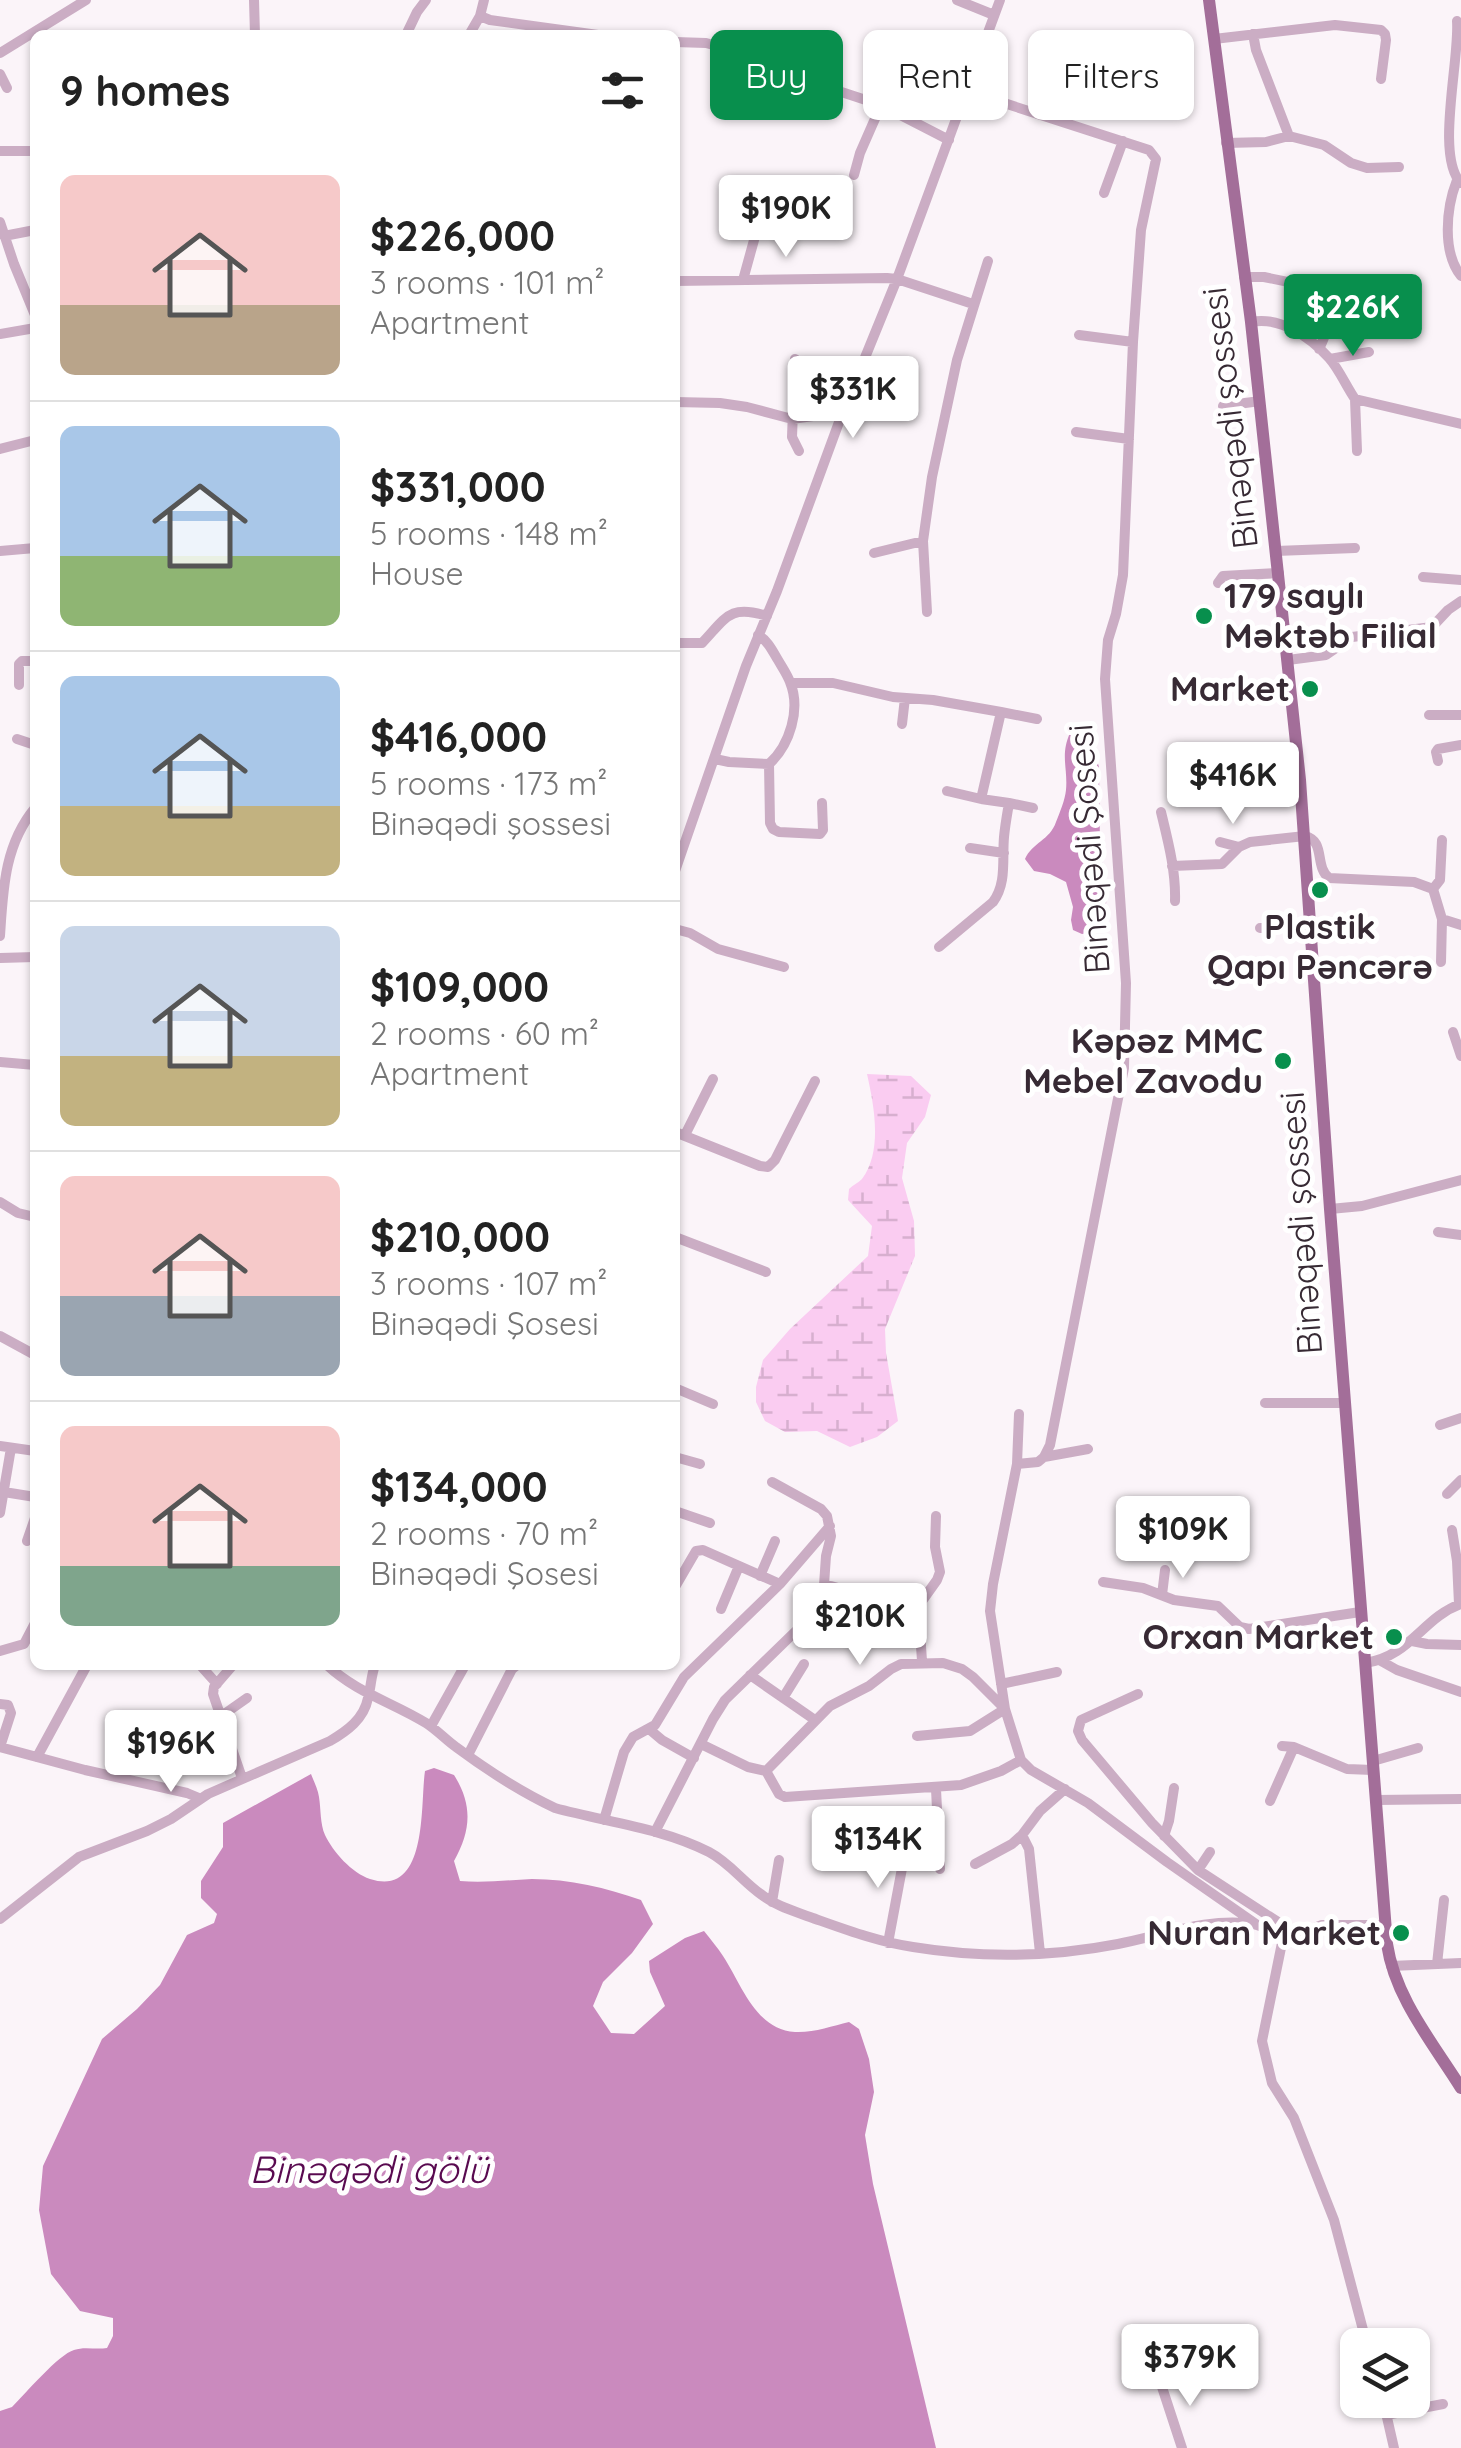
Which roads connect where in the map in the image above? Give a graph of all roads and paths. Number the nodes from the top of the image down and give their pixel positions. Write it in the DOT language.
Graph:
graph roads {
  1 [pos="86,0"];
  2 [pos="254,0"];
  3 [pos="426,0"];
  4 [pos="484,0"];
  5 [pos="957,0"];
  6 [pos="1000,0"];
  7 [pos="1209,0"];
  8 [pos="994,15"];
  9 [pos="480,16"];
  10 [pos="1457,22"];
  11 [pos="511,29"];
  12 [pos="37,30"];
  13 [pos="255,30"];
  14 [pos="408,30"];
  15 [pos="472,30"];
  16 [pos="989,30"];
  17 [pos="1253,34"];
  18 [pos="30,35"];
  19 [pos="1214,39"];
  20 [pos="680,42"];
  21 [pos="710,43"];
  22 [pos="0,53"];
  23 [pos="0,74"];
  24 [pos="1381,79"];
  25 [pos="7,88"];
  26 [pos="1008,104"];
  27 [pos="874,120"];
  28 [pos="910,120"];
  29 [pos="956,120"];
  30 [pos="1289,136"];
  31 [pos="949,140"];
  32 [pos="1123,141"];
  33 [pos="1226,144"];
  34 [pos="0,151"];
  35 [pos="1456,151"];
  36 [pos="30,152"];
  37 [pos="1399,167"];
  38 [pos="854,175"];
  39 [pos="1459,181"];
  40 [pos="1104,193"];
  41 [pos="0,222"];
  42 [pos="780,224"];
  43 [pos="30,232"];
  44 [pos="4,240"];
  45 [pos="988,261"];
  46 [pos="1461,276"];
  47 [pos="1244,277"];
  48 [pos="897,279"];
  49 [pos="743,280"];
  50 [pos="680,281"];
  51 [pos="30,303"];
  52 [pos="973,304"];
  53 [pos="1250,322"];
  54 [pos="30,329"];
  55 [pos="0,334"];
  56 [pos="1079,334"];
  57 [pos="1133,342"];
  58 [pos="1319,349"];
  59 [pos="1369,352"];
  60 [pos="795,359"];
  61 [pos="1330,359"];
  62 [pos="1355,399"];
  63 [pos="680,402"];
  64 [pos="1260,402"];
  65 [pos="1222,406"];
  66 [pos="842,414"];
  67 [pos="792,419"];
  68 [pos="1461,424"];
  69 [pos="1076,432"];
  70 [pos="1128,438"];
  71 [pos="30,445"];
  72 [pos="0,449"];
  73 [pos="799,451"];
  74 [pos="1357,452"];
  75 [pos="923,541"];
  76 [pos="30,548"];
  77 [pos="1354,548"];
  78 [pos="0,551"];
  79 [pos="1276,551"];
  80 [pos="874,553"];
  81 [pos="1279,573"];
  82 [pos="1423,577"];
  83 [pos="1461,580"];
  84 [pos="1218,583"];
  85 [pos="1461,601"];
  86 [pos="927,612"];
  87 [pos="766,616"];
  88 [pos="758,635"];
  89 [pos="680,644"];
  90 [pos="30,660"];
  91 [pos="1288,660"];
  92 [pos="791,682"];
  93 [pos="19,685"];
  94 [pos="905,698"];
  95 [pos="1001,712"];
  96 [pos="1428,715"];
  97 [pos="1461,715"];
  98 [pos="1037,719"];
  99 [pos="902,724"];
  100 [pos="17,739"];
  101 [pos="30,743"];
  102 [pos="1461,745"];
  103 [pos="715,759"];
  104 [pos="1438,761"];
  105 [pos="769,764"];
  106 [pos="948,791"];
  107 [pos="982,798"];
  108 [pos="822,803"];
  109 [pos="1009,804"];
  110 [pos="1033,808"];
  111 [pos="1161,812"];
  112 [pos="30,820"];
  113 [pos="1305,836"];
  114 [pos="1442,840"];
  115 [pos="1220,842"];
  116 [pos="1240,847"];
  117 [pos="970,848"];
  118 [pos="1004,853"];
  119 [pos="680,857"];
  120 [pos="1172,866"];
  121 [pos="1434,889"];
  122 [pos="1174,901"];
  123 [pos="1442,919"];
  124 [pos="1461,924"];
  125 [pos="1260,928"];
  126 [pos="1311,928"];
  127 [pos="680,930"];
  128 [pos="0,936"];
  129 [pos="939,947"];
  130 [pos="0,958"];
  131 [pos="30,958"];
  132 [pos="1441,962"];
  133 [pos="784,966"];
  134 [pos="1452,1032"];
  135 [pos="1461,1056"];
  136 [pos="0,1062"];
  137 [pos="30,1065"];
  138 [pos="714,1079"];
  139 [pos="815,1081"];
  140 [pos="680,1134"];
  141 [pos="1461,1180"];
  142 [pos="0,1202"];
  143 [pos="1330,1208"];
  144 [pos="30,1216"];
  145 [pos="1438,1232"];
  146 [pos="1461,1235"];
  147 [pos="680,1240"];
  148 [pos="766,1272"];
  149 [pos="0,1336"];
  150 [pos="30,1352"];
  151 [pos="680,1390"];
  152 [pos="1344,1402"];
  153 [pos="1265,1403"];
  154 [pos="713,1404"];
  155 [pos="1018,1414"];
  156 [pos="1461,1418"];
  157 [pos="1440,1425"];
  158 [pos="6,1447"];
  159 [pos="1088,1449"];
  160 [pos="1044,1457"];
  161 [pos="680,1458"];
  162 [pos="700,1464"];
  163 [pos="1017,1464"];
  164 [pos="1461,1480"];
  165 [pos="772,1482"];
  166 [pos="4,1492"];
  167 [pos="1447,1494"];
  168 [pos="30,1496"];
  169 [pos="0,1513"];
  170 [pos="680,1513"];
  171 [pos="936,1516"];
  172 [pos="710,1523"];
  173 [pos="830,1526"];
  174 [pos="1452,1530"];
  175 [pos="30,1531"];
  176 [pos="26,1541"];
  177 [pos="775,1541"];
  178 [pos="1459,1561"];
  179 [pos="739,1566"];
  180 [pos="1165,1570"];
  181 [pos="760,1576"];
  182 [pos="680,1578"];
  183 [pos="1103,1582"];
  184 [pos="780,1584"];
  185 [pos="824,1584"];
  186 [pos="1162,1596"];
  187 [pos="1460,1604"];
  188 [pos="720,1608"];
  189 [pos="1360,1612"];
  190 [pos="880,1619"];
  191 [pos="1240,1627"];
  192 [pos="30,1633"];
  193 [pos="1412,1641"];
  194 [pos="1461,1645"];
  195 [pos="1199,1646"];
  196 [pos="0,1651"];
  197 [pos="1380,1661"];
  198 [pos="922,1662"];
  199 [pos="1365,1663"];
  200 [pos="804,1664"];
  201 [pos="85,1670"];
  202 [pos="204,1670"];
  203 [pos="229,1670"];
  204 [pos="333,1670"];
  205 [pos="374,1670"];
  206 [pos="462,1670"];
  207 [pos="511,1670"];
  208 [pos="1057,1672"];
  209 [pos="750,1675"];
  210 [pos="217,1684"];
  211 [pos="1001,1684"];
  212 [pos="1461,1692"];
  213 [pos="370,1694"];
  214 [pos="1138,1694"];
  215 [pos="247,1698"];
  216 [pos="783,1698"];
  217 [pos="0,1704"];
  218 [pos="1005,1709"];
  219 [pos="220,1717"];
  220 [pos="815,1720"];
  221 [pos="431,1726"];
  222 [pos="648,1729"];
  223 [pos="917,1736"];
  224 [pos="702,1744"];
  225 [pos="1418,1748"];
  226 [pos="468,1756"];
  227 [pos="37,1758"];
  228 [pos="694,1758"];
  229 [pos="1021,1760"];
  230 [pos="1373,1765"];
  231 [pos="766,1771"];
  232 [pos="242,1778"];
  233 [pos="936,1788"];
  234 [pos="1065,1788"];
  235 [pos="1174,1788"];
  236 [pos="199,1798"];
  237 [pos="1461,1799"];
  238 [pos="1376,1800"];
  239 [pos="1270,1802"];
  240 [pos="604,1820"];
  241 [pos="655,1832"];
  242 [pos="1022,1835"];
  243 [pos="1164,1836"];
  244 [pos="906,1846"];
  245 [pos="1210,1852"];
  246 [pos="778,1860"];
  247 [pos="976,1864"];
  248 [pos="940,1869"];
  249 [pos="1198,1870"];
  250 [pos="1444,1900"];
  251 [pos="772,1902"];
  252 [pos="0,1919"];
  253 [pos="1256,1924"];
  254 [pos="1385,1925"];
  255 [pos="1298,1935"];
  256 [pos="1283,1938"];
  257 [pos="888,1942"];
  258 [pos="1040,1953"];
  259 [pos="1461,1963"];
  260 [pos="1438,1964"];
  261 [pos="1391,1966"];
  262 [pos="1461,2088"];
  263 [pos="1363,2328"];
  264 [pos="1160,2381"];
  265 [pos="1443,2404"];
  266 [pos="1430,2407"];
  267 [pos="1386,2418"];
  268 [pos="1182,2448"];
  269 [pos="1394,2448"];
  1 -- 12 [label="street"];
  2 -- 13 [label="street"];
  3 -- 14 [label="street"];
  4 -- 9 [label="street"];
  5 -- 8 [label="street"];
  6 -- 8 [label="street"];
  7 -- 19 [label="main road, Binəqədi şossesi"];
  8 -- 16 [label="street"];
  9 -- 11 [label="street"];
  9 -- 15 [label="street"];
  10 -- 35 [label="street"];
  17 -- 19 [label="street"];
  17 -- 24 [label="street"];
  17 -- 30 [label="street"];
  18 -- 22 [label="street"];
  19 -- 33 [label="main road, Binəqədi şossesi"];
  20 -- 21 [label="street"];
  23 -- 25 [label="street"];
  26 -- 32 [label="street, Binəqədi Şosesi"];
  27 -- 38 [label="street"];
  28 -- 31 [label="street"];
  29 -- 31 [label="street"];
  30 -- 33 [label="street"];
  30 -- 37 [label="street"];
  31 -- 48 [label="street"];
  32 -- 40 [label="street"];
  32 -- 57 [label="street, Binəqədi Şosesi"];
  33 -- 47 [label="main road, Binəqədi şossesi"];
  34 -- 36 [label="street"];
  35 -- 39 [label="street"];
  39 -- 46 [label="street"];
  41 -- 44 [label="street"];
  42 -- 49 [label="street"];
  43 -- 44 [label="street"];
  44 -- 51 [label="street"];
  45 -- 52 [label="street"];
  47 -- 53 [label="main road, Binəqədi şossesi"];
  47 -- 58 [label="street"];
  48 -- 49 [label="street"];
  48 -- 52 [label="street"];
  48 -- 66 [label="street"];
  49 -- 50 [label="street"];
  52 -- 75 [label="street"];
  53 -- 58 [label="street"];
  53 -- 64 [label="main road, Binəqədi şossesi"];
  54 -- 55 [label="street"];
  56 -- 57 [label="street"];
  57 -- 70 [label="street, Binəqədi Şosesi"];
  58 -- 61 [label="street"];
  59 -- 61 [label="street"];
  60 -- 67 [label="street"];
  61 -- 62 [label="street"];
  62 -- 68 [label="street"];
  62 -- 74 [label="street"];
  63 -- 67 [label="street"];
  64 -- 65 [label="street"];
  64 -- 79 [label="main road, Binəqədi şossesi"];
  66 -- 67 [label="street"];
  66 -- 87 [label="street"];
  67 -- 73 [label="street"];
  69 -- 70 [label="street"];
  70 -- 160 [label="street, Binəqədi Şosesi"];
  71 -- 72 [label="street"];
  75 -- 80 [label="street"];
  75 -- 86 [label="street"];
  76 -- 78 [label="street"];
  77 -- 79 [label="street"];
  79 -- 81 [label="main road, Binəqədi şossesi"];
  81 -- 84 [label="street"];
  81 -- 91 [label="main road, Binəqədi şossesi"];
  82 -- 83 [label="street"];
  85 -- 91 [label="street"];
  87 -- 88 [label="street"];
  87 -- 89 [label="street"];
  88 -- 92 [label="street"];
  88 -- 103 [label="street"];
  90 -- 93 [label="street"];
  91 -- 113 [label="main road, Binəqədi şossesi"];
  92 -- 94 [label="street"];
  92 -- 105 [label="street"];
  94 -- 95 [label="street"];
  94 -- 99 [label="street"];
  95 -- 98 [label="street"];
  95 -- 107 [label="street"];
  96 -- 97 [label="street"];
  100 -- 101 [label="street"];
  102 -- 104 [label="street"];
  103 -- 105 [label="street"];
  103 -- 119 [label="street"];
  105 -- 108 [label="street"];
  106 -- 107 [label="street"];
  107 -- 109 [label="street"];
  109 -- 110 [label="street"];
  109 -- 118 [label="street"];
  111 -- 120 [label="street"];
  112 -- 128 [label="street"];
  113 -- 116 [label="street"];
  113 -- 121 [label="street"];
  113 -- 126 [label="main road, Binəqədi şossesi"];
  114 -- 121 [label="street"];
  115 -- 116 [label="street"];
  116 -- 120 [label="street"];
  117 -- 118 [label="street"];
  118 -- 129 [label="street"];
  120 -- 122 [label="street"];
  121 -- 123 [label="street"];
  123 -- 124 [label="street"];
  123 -- 132 [label="street"];
  125 -- 126 [label="street"];
  126 -- 143 [label="main road, Binəqədi şossesi"];
  127 -- 133 [label="street"];
  130 -- 131 [label="street"];
  134 -- 135 [label="street"];
  136 -- 137 [label="street"];
  138 -- 140 [label="street"];
  139 -- 140 [label="street"];
  141 -- 143 [label="street"];
  142 -- 144 [label="street"];
  143 -- 152 [label="main road, Binəqədi şossesi"];
  145 -- 146 [label="street"];
  147 -- 148 [label="street"];
  149 -- 150 [label="street"];
  151 -- 154 [label="street"];
  152 -- 153 [label="street"];
  152 -- 189 [label="main road, Binəqədi şossesi"];
  155 -- 163 [label="street"];
  156 -- 157 [label="street"];
  158 -- 166 [label="street"];
  159 -- 160 [label="street"];
  160 -- 163 [label="street"];
  161 -- 162 [label="street"];
  163 -- 211 [label="street"];
  164 -- 167 [label="street"];
  165 -- 173 [label="street"];
  166 -- 168 [label="street"];
  166 -- 169 [label="street"];
  170 -- 172 [label="street"];
  171 -- 198 [label="street"];
  173 -- 184 [label="street"];
  173 -- 185 [label="street"];
  174 -- 178 [label="street"];
  175 -- 176 [label="street"];
  177 -- 181 [label="street"];
  178 -- 187 [label="street"];
  179 -- 181 [label="street"];
  179 -- 182 [label="street"];
  179 -- 188 [label="street"];
  180 -- 186 [label="street"];
  181 -- 184 [label="street"];
  183 -- 186 [label="street"];
  184 -- 222 [label="street"];
  185 -- 190 [label="street"];
  185 -- 209 [label="street"];
  186 -- 191 [label="street"];
  187 -- 193 [label="street"];
  189 -- 191 [label="street"];
  189 -- 199 [label="main road, Binəqədi şossesi"];
  191 -- 195 [label="street"];
  192 -- 196 [label="street"];
  193 -- 194 [label="street"];
  193 -- 197 [label="street"];
  197 -- 199 [label="street"];
  197 -- 212 [label="street"];
  198 -- 218 [label="street"];
  198 -- 220 [label="street"];
  199 -- 230 [label="main road, Binəqədi şossesi"];
  200 -- 216 [label="street"];
  201 -- 227 [label="street"];
  202 -- 210 [label="street"];
  203 -- 210 [label="street"];
  204 -- 213 [label="street"];
  205 -- 213 [label="street"];
  206 -- 221 [label="street"];
  207 -- 226 [label="street"];
  208 -- 211 [label="street"];
  209 -- 216 [label="street"];
  209 -- 224 [label="street"];
  210 -- 219 [label="street"];
  211 -- 218 [label="street"];
  213 -- 221 [label="street"];
  213 -- 232 [label="street"];
  214 -- 243 [label="street"];
  215 -- 219 [label="street"];
  216 -- 220 [label="street"];
  217 -- 227 [label="street"];
  218 -- 223 [label="street"];
  218 -- 229 [label="street"];
  219 -- 232 [label="street"];
  220 -- 231 [label="street"];
  221 -- 226 [label="street"];
  222 -- 228 [label="street"];
  222 -- 240 [label="street"];
  224 -- 228 [label="street"];
  224 -- 231 [label="street"];
  225 -- 230 [label="street"];
  226 -- 240 [label="street"];
  227 -- 236 [label="street"];
  228 -- 241 [label="street"];
  229 -- 233 [label="street"];
  229 -- 234 [label="street"];
  230 -- 238 [label="main road, Binəqədi şossesi"];
  230 -- 239 [label="street"];
  231 -- 233 [label="street"];
  232 -- 236 [label="street"];
  233 -- 248 [label="street"];
  234 -- 242 [label="street"];
  234 -- 253 [label="street"];
  235 -- 243 [label="street"];
  236 -- 252 [label="street"];
  237 -- 238 [label="street"];
  238 -- 254 [label="main road, Binəqədi şossesi"];
  240 -- 241 [label="street"];
  241 -- 251 [label="street"];
  242 -- 247 [label="street"];
  242 -- 258 [label="street"];
  243 -- 249 [label="street"];
  244 -- 257 [label="street"];
  245 -- 249 [label="street"];
  246 -- 251 [label="street"];
  249 -- 255 [label="street"];
  250 -- 260 [label="street"];
  251 -- 257 [label="street"];
  253 -- 256 [label="street"];
  253 -- 258 [label="street"];
  254 -- 255 [label="street"];
  254 -- 261 [label="main road, Binəqədi şossesi"];
  255 -- 256 [label="street"];
  256 -- 263 [label="street"];
  257 -- 258 [label="street"];
  259 -- 260 [label="street"];
  260 -- 261 [label="street"];
  261 -- 262 [label="main road, Binəqədi şossesi"];
  264 -- 268 [label="street"];
  265 -- 266 [label="street"];
  267 -- 269 [label="street"];
}
